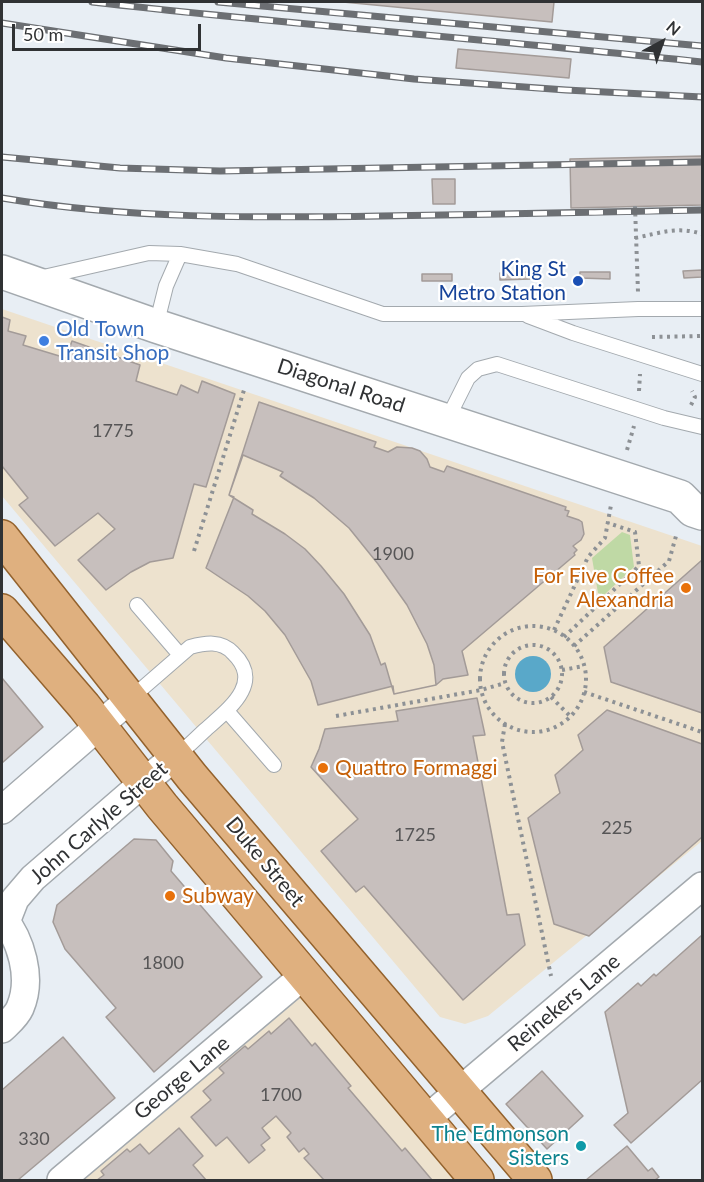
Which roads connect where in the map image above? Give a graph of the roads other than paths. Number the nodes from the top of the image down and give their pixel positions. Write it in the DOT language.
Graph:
graph roads {
  1 [pos="180,254"];
  2 [pos="13,276"];
  3 [pos="702,309"];
  4 [pos="522,314"];
  5 [pos="156,326"];
  6 [pos="702,374"];
  7 [pos="447,420"];
  8 [pos="702,427"];
  9 [pos="695,501"];
  10 [pos="2,537"];
  11 [pos="137,605"];
  12 [pos="2,611"];
  13 [pos="180,655"];
  14 [pos="130,699"];
  15 [pos="227,711"];
  16 [pos="100,725"];
  17 [pos="176,756"];
  18 [pos="273,765"];
  19 [pos="144,782"];
  20 [pos="2,810"];
  21 [pos="702,886"];
  22 [pos="4,919"];
  23 [pos="303,976"];
  24 [pos="2,1029"];
  25 [pos="459,1092"];
  26 [pos="425,1120"];
  27 [pos="61,1180"];
  28 [pos="477,1180"];
  29 [pos="535,1180"];
  1 -- 2 [label="lane"];
  1 -- 4 [label="lane"];
  1 -- 5 [label="lane"];
  2 -- 5 [label="street, Diagonal Road"];
  3 -- 4 [label="lane"];
  4 -- 6 [label="lane"];
  5 -- 7 [label="street, Diagonal Road"];
  7 -- 8 [label="lane"];
  7 -- 9 [label="street, Diagonal Road"];
  10 -- 14 [label="main road, Duke Street"];
  11 -- 13 [label="lane"];
  12 -- 16 [label="main road, Duke Street"];
  13 -- 14 [label="lane"];
  13 -- 15 [label="lane"];
  14 -- 16 [label="street"];
  14 -- 17 [label="main road, Duke Street"];
  15 -- 17 [label="lane"];
  15 -- 18 [label="lane"];
  16 -- 19 [label="main road, Duke Street"];
  16 -- 20 [label="street"];
  17 -- 19 [label="street, John Carlyle Street"];
  17 -- 25 [label="main road, Duke Street"];
  19 -- 22 [label="street, John Carlyle Street"];
  19 -- 23 [label="main road, Duke Street"];
  21 -- 25 [label="street, Reinekers Lane"];
  22 -- 24 [label="street, John Carlyle Street"];
  23 -- 26 [label="main road, Duke Street"];
  23 -- 27 [label="street, George Lane"];
  25 -- 26 [label="street, Reinekers Lane"];
  25 -- 29 [label="main road, Duke Street"];
  26 -- 28 [label="main road, Duke Street"];
}
